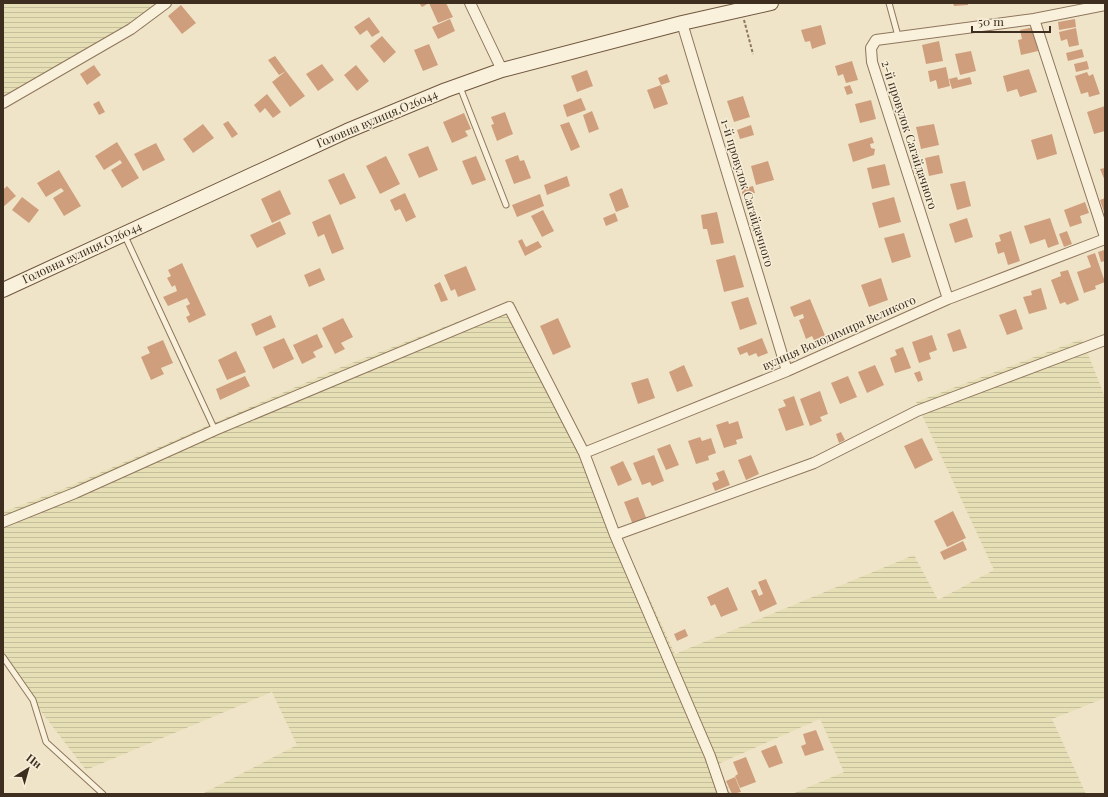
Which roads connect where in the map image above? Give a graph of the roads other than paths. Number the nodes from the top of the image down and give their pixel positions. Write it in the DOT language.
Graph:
graph roads {
  1 [pos="166,3"];
  2 [pos="470,3"];
  3 [pos="771,3"];
  4 [pos="889,3"];
  5 [pos="1105,5"];
  6 [pos="1034,19"];
  7 [pos="682,23"];
  8 [pos="898,36"];
  9 [pos="502,70"];
  10 [pos="459,86"];
  11 [pos="3,102"];
  12 [pos="506,205"];
  13 [pos="123,234"];
  14 [pos="1105,238"];
  15 [pos="3,290"];
  16 [pos="948,299"];
  17 [pos="1105,340"];
  18 [pos="787,371"];
  19 [pos="215,430"];
  20 [pos="584,453"];
  21 [pos="3,522"];
  22 [pos="615,535"];
  23 [pos="3,658"];
  24 [pos="103,794"];
  25 [pos="724,794"];
  1 -- 11 [label="street"];
  2 -- 9 [label="street"];
  3 -- 7 [label="main road, Головна вулиця,О26044"];
  4 -- 8 [label="lane"];
  5 -- 6 [label="street, 2-й провулок Сагайдачного"];
  6 -- 8 [label="street, 2-й провулок Сагайдачного"];
  6 -- 14 [label="street"];
  7 -- 9 [label="main road, Головна вулиця,О26044"];
  7 -- 18 [label="street, 1-й провулок Сагайдачного"];
  8 -- 16 [label="street, 2-й провулок Сагайдачного"];
  9 -- 10 [label="main road, Головна вулиця,О26044"];
  10 -- 12 [label="lane"];
  10 -- 13 [label="main road, Головна вулиця,О26044"];
  13 -- 15 [label="main road, Головна вулиця,О26044"];
  13 -- 19 [label="lane"];
  14 -- 16 [label="street, вулиця Володимира Великого"];
  16 -- 18 [label="street, вулиця Володимира Великого"];
  17 -- 22 [label="street"];
  18 -- 20 [label="street, вулиця Володимира Великого"];
  19 -- 20 [label="street"];
  19 -- 21 [label="street"];
  20 -- 22 [label="street"];
  22 -- 25 [label="street"];
  23 -- 24 [label="lane"];
}
